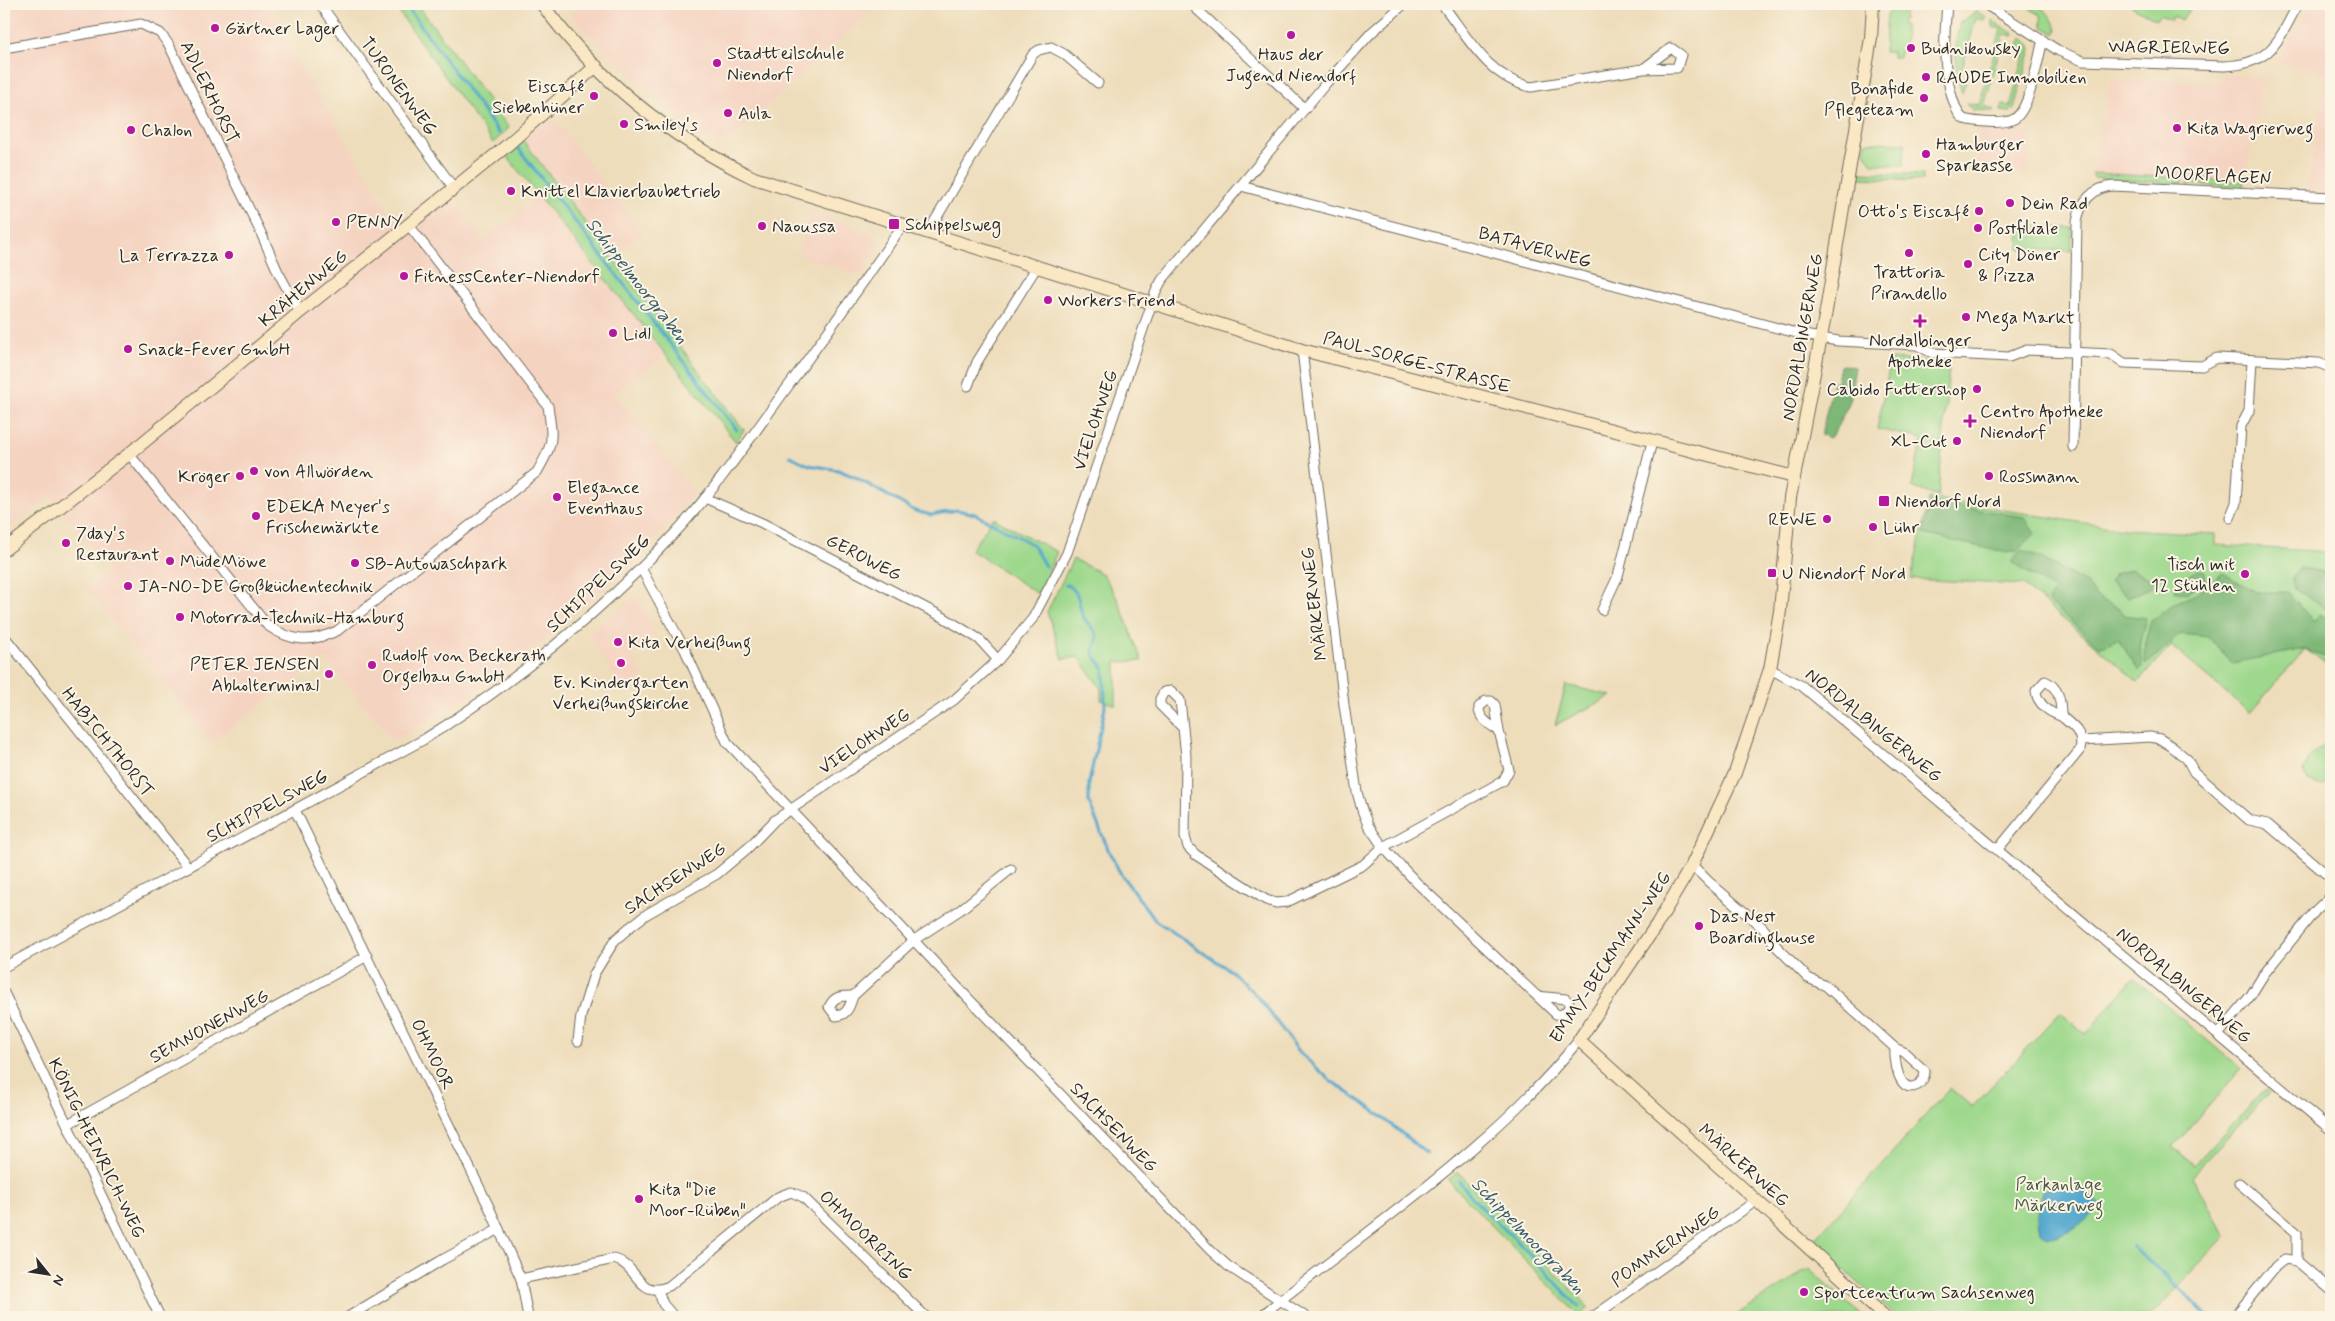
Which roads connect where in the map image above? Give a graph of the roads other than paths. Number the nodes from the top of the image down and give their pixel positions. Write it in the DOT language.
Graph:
graph roads {
  1 [pos="320,4"];
  2 [pos="542,4"];
  3 [pos="1191,4"];
  4 [pos="1404,4"];
  5 [pos="1442,4"];
  6 [pos="1873,4"];
  7 [pos="1948,4"];
  8 [pos="1985,4"];
  9 [pos="2298,4"];
  10 [pos="2043,40"];
  11 [pos="4,48"];
  12 [pos="596,66"];
  13 [pos="1643,69"];
  14 [pos="1098,83"];
  15 [pos="1305,109"];
  16 [pos="1241,186"];
  17 [pos="453,187"];
  18 [pos="2331,197"];
  19 [pos="408,224"];
  20 [pos="902,226"];
  21 [pos="928,234"];
  22 [pos="1036,268"];
  23 [pos="1152,305"];
  24 [pos="300,312"];
  25 [pos="1821,338"];
  26 [pos="1302,350"];
  27 [pos="2076,352"];
  28 [pos="2252,360"];
  29 [pos="2331,368"];
  30 [pos="968,386"];
  31 [pos="1652,442"];
  32 [pos="2073,447"];
  33 [pos="129,454"];
  34 [pos="1794,477"];
  35 [pos="704,498"];
  36 [pos="2230,518"];
  37 [pos="4,550"];
  38 [pos="641,568"];
  39 [pos="1602,610"];
  40 [pos="4,636"];
  41 [pos="998,660"];
  42 [pos="1770,669"];
  43 [pos="2061,716"];
  44 [pos="1183,728"];
  45 [pos="1499,731"];
  46 [pos="2082,741"];
  47 [pos="295,810"];
  48 [pos="789,810"];
  49 [pos="1383,847"];
  50 [pos="1998,850"];
  51 [pos="1692,865"];
  52 [pos="188,867"];
  53 [pos="1011,869"];
  54 [pos="2331,878"];
  55 [pos="2331,896"];
  56 [pos="914,940"];
  57 [pos="367,956"];
  58 [pos="4,967"];
  59 [pos="4,993"];
  60 [pos="853,996"];
  61 [pos="1537,996"];
  62 [pos="2218,1035"];
  63 [pos="1579,1040"];
  64 [pos="578,1041"];
  65 [pos="1895,1048"];
  66 [pos="68,1124"];
  67 [pos="2331,1130"];
  68 [pos="2239,1183"];
  69 [pos="1756,1200"];
  70 [pos="499,1229"];
  71 [pos="2297,1261"];
  72 [pos="521,1279"];
  73 [pos="658,1290"];
  74 [pos="2331,1290"];
  75 [pos="1280,1301"];
  76 [pos="160,1317"];
  77 [pos="348,1317"];
  78 [pos="528,1317"];
  79 [pos="674,1317"];
  80 [pos="926,1317"];
  81 [pos="1260,1317"];
  82 [pos="1306,1317"];
  83 [pos="1592,1317"];
  84 [pos="1885,1317"];
  85 [pos="2234,1317"];
  1 -- 17 [label="street, TURONENWEG"];
  2 -- 12 [label="street, PAUL-SORGE-STRASSE"];
  3 -- 15 [label="street"];
  4 -- 15 [label="street, VIELOHWEG"];
  5 -- 13 [label="street"];
  6 -- 25 [label="street, NORDALBINGERWEG"];
  7 -- 10 [label="street"];
  8 -- 10 [label="street, WAGRIERWEG"];
  9 -- 10 [label="street, WAGRIERWEG"];
  11 -- 24 [label="street, ADLERHORST"];
  12 -- 17 [label="street, KRÄHENWEG"];
  12 -- 20 [label="street, PAUL-SORGE-STRASSE"];
  14 -- 21 [label="street"];
  15 -- 16 [label="street, VIELOHWEG"];
  16 -- 23 [label="street, VIELOHWEG"];
  16 -- 25 [label="street, BATAVERWEG"];
  17 -- 19 [label="street, KRÄHENWEG"];
  18 -- 27 [label="street, MOORFLAGEN"];
  19 -- 24 [label="street, KRÄHENWEG"];
  19 -- 33 [label="street"];
  20 -- 21 [label="street, PAUL-SORGE-STRASSE"];
  20 -- 35 [label="street, SCHIPPELSWEG"];
  21 -- 22 [label="street, PAUL-SORGE-STRASSE"];
  22 -- 23 [label="street, PAUL-SORGE-STRASSE"];
  22 -- 30 [label="street"];
  23 -- 26 [label="street, PAUL-SORGE-STRASSE"];
  23 -- 41 [label="street, VIELOHWEG"];
  24 -- 33 [label="street, KRÄHENWEG"];
  25 -- 27 [label="street, BATAVERWEG"];
  25 -- 34 [label="street, NORDALBINGERWEG"];
  26 -- 31 [label="street, PAUL-SORGE-STRASSE"];
  26 -- 49 [label="street, MÄRKERWEG"];
  27 -- 28 [label="street, BATAVERWEG"];
  27 -- 32 [label="street"];
  28 -- 29 [label="street, BATAVERWEG"];
  28 -- 36 [label="street"];
  31 -- 34 [label="street, PAUL-SORGE-STRASSE"];
  31 -- 39 [label="street"];
  33 -- 37 [label="street, KRÄHENWEG"];
  34 -- 42 [label="street, NORDALBINGERWEG"];
  35 -- 38 [label="street, SCHIPPELSWEG"];
  35 -- 41 [label="street, GEROWEG"];
  38 -- 47 [label="street, SCHIPPELSWEG"];
  38 -- 48 [label="street, SACHSENWEG"];
  40 -- 52 [label="street, HABICHTHORST"];
  41 -- 48 [label="street, VIELOHWEG"];
  42 -- 50 [label="street, NORDALBINGERWEG"];
  42 -- 51 [label="street, EMMY-BECKMANN-WEG"];
  43 -- 46 [label="street"];
  44 -- 49 [label="street"];
  45 -- 49 [label="street"];
  46 -- 50 [label="street"];
  46 -- 54 [label="street"];
  47 -- 52 [label="street, SCHIPPELSWEG"];
  47 -- 57 [label="street, OHMOOR"];
  48 -- 56 [label="street, SACHSENWEG"];
  48 -- 64 [label="street, SACHSENWEG"];
  49 -- 61 [label="street, MÄRKERWEG"];
  50 -- 62 [label="street, NORDALBINGERWEG"];
  51 -- 63 [label="street, EMMY-BECKMANN-WEG"];
  51 -- 65 [label="street"];
  52 -- 58 [label="street, SCHIPPELSWEG"];
  53 -- 56 [label="street"];
  55 -- 62 [label="street"];
  56 -- 60 [label="street"];
  56 -- 75 [label="street, SACHSENWEG"];
  57 -- 66 [label="street, SEMNONENWEG"];
  57 -- 70 [label="street, OHMOOR"];
  59 -- 66 [label="street, KÖNIG-HEINRICH-WEG"];
  62 -- 67 [label="street, NORDALBINGERWEG"];
  63 -- 69 [label="street, MÄRKERWEG"];
  63 -- 75 [label="street, EMMY-BECKMANN-WEG"];
  66 -- 76 [label="street, KÖNIG-HEINRICH-WEG"];
  68 -- 71 [label="street"];
  69 -- 83 [label="street, POMMERNWEG"];
  69 -- 84 [label="street, MÄRKERWEG"];
  70 -- 72 [label="street, OHMOOR"];
  70 -- 77 [label="street"];
  71 -- 74 [label="street"];
  71 -- 85 [label="street"];
  72 -- 73 [label="street"];
  72 -- 78 [label="street, OHMOOR"];
  73 -- 79 [label="street"];
  73 -- 80 [label="street, OHMOORRING"];
  75 -- 81 [label="street, EMMY-BECKMANN-WEG"];
  75 -- 82 [label="street, SACHSENWEG"];
}
